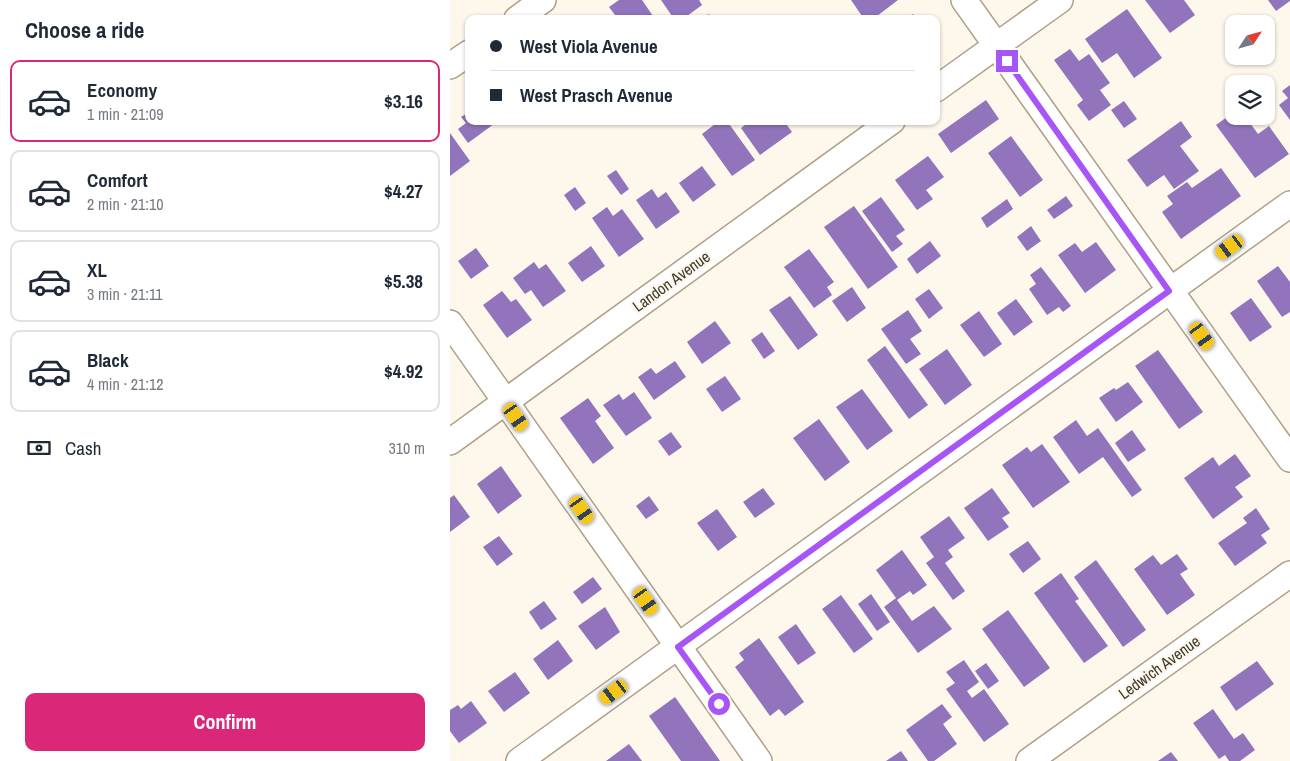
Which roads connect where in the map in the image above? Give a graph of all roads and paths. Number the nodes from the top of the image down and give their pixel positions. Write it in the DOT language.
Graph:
graph roads {
  1 [pos="543,0"];
  2 [pos="964,0"];
  3 [pos="1060,0"];
  4 [pos="522,15"];
  5 [pos="996,46"];
  6 [pos="465,56"];
  7 [pos="450,66"];
  8 [pos="940,86"];
  9 [pos="886,125"];
  10 [pos="1290,204"];
  11 [pos="1169,291"];
  12 [pos="450,324"];
  13 [pos="505,402"];
  14 [pos="450,442"];
  15 [pos="1290,459"];
  16 [pos="1290,574"];
  17 [pos="678,647"];
  18 [pos="519,761"];
  19 [pos="759,761"];
  20 [pos="1029,761"];
  1 -- 4 [label="street"];
  2 -- 5 [label="street"];
  3 -- 5 [label="street"];
  5 -- 8 [label="street"];
  5 -- 11 [label="street"];
  6 -- 7 [label="street"];
  9 -- 13 [label="street, Landon Avenue"];
  10 -- 11 [label="street"];
  11 -- 15 [label="street"];
  11 -- 17 [label="street"];
  12 -- 13 [label="street"];
  13 -- 14 [label="street, Landon Avenue"];
  13 -- 17 [label="street"];
  16 -- 20 [label="street, Ledwich Avenue"];
  17 -- 18 [label="street"];
  17 -- 19 [label="street"];
}
